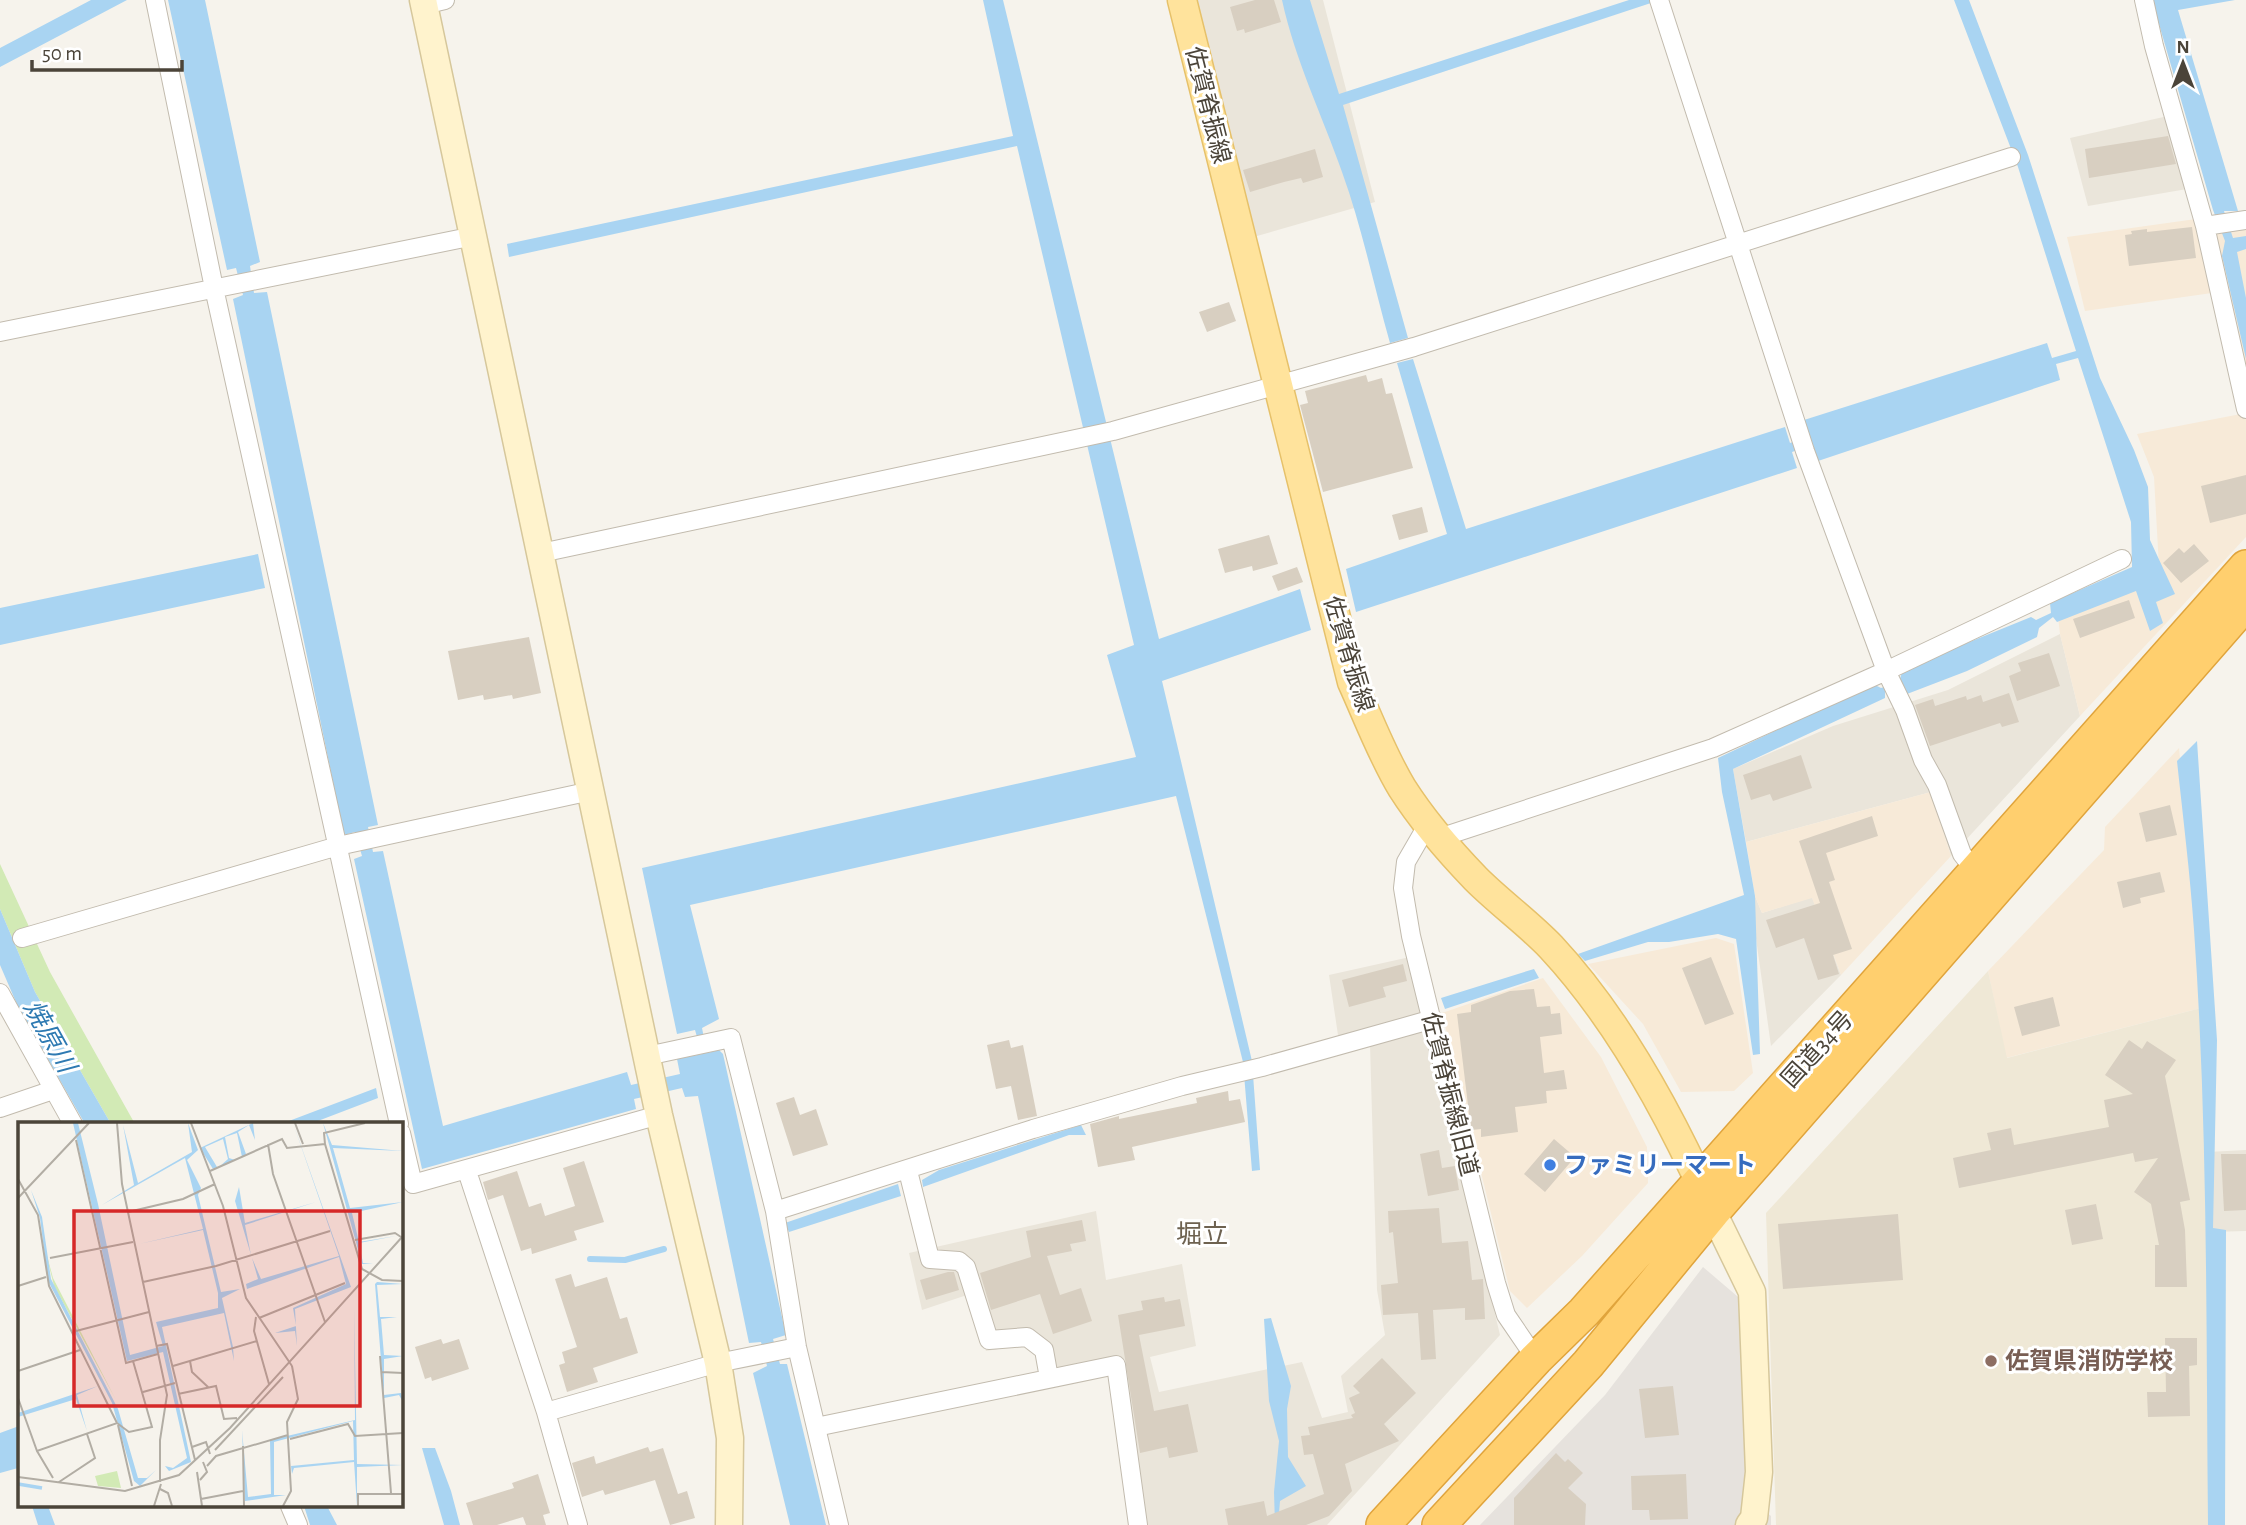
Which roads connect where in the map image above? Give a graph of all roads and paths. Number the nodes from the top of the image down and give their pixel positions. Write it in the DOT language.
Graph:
graph roads {
  1 [pos="155,0"];
  2 [pos="1182,0"];
  3 [pos="2144,0"];
  4 [pos="430,2"];
  5 [pos="1659,2"];
  6 [pos="2011,156"];
  7 [pos="2240,221"];
  8 [pos="2205,226"];
  9 [pos="474,236"];
  10 [pos="1738,243"];
  11 [pos="214,288"];
  12 [pos="0,332"];
  13 [pos="1277,386"];
  14 [pos="2246,409"];
  15 [pos="541,553"];
  16 [pos="2122,559"];
  17 [pos="2246,567"];
  18 [pos="2246,603"];
  19 [pos="1891,683"];
  20 [pos="591,791"];
  21 [pos="1434,831"];
  22 [pos="338,846"];
  23 [pos="1975,871"];
  24 [pos="22,938"];
  25 [pos="0,993"];
  26 [pos="1433,1019"];
  27 [pos="647,1056"];
  28 [pos="53,1090"];
  29 [pos="0,1108"];
  30 [pos="659,1115"];
  31 [pos="72,1122"];
  32 [pos="398,1122"];
  33 [pos="402,1137"];
  34 [pos="467,1171"];
  35 [pos="908,1171"];
  36 [pos="1699,1181"];
  37 [pos="775,1211"];
  38 [pos="1713,1212"];
  39 [pos="797,1347"];
  40 [pos="1536,1359"];
  41 [pos="731,1361"];
  42 [pos="1049,1378"];
  43 [pos="546,1412"];
  44 [pos="816,1427"];
  45 [pos="291,1508"];
  46 [pos="298,1525"];
  47 [pos="578,1525"];
  48 [pos="729,1525"];
  49 [pos="839,1525"];
  50 [pos="1138,1525"];
  51 [pos="1383,1525"];
  52 [pos="1439,1525"];
  53 [pos="1749,1525"];
  1 -- 11 [label="street"];
  2 -- 13 [label="main road, 佐賀脊振線"];
  3 -- 8 [label="street"];
  4 -- 9 [label="street"];
  5 -- 10 [label="street"];
  6 -- 10 [label="street"];
  7 -- 8 [label="street"];
  8 -- 14 [label="street"];
  9 -- 11 [label="street"];
  9 -- 15 [label="street"];
  10 -- 13 [label="street"];
  10 -- 19 [label="street"];
  11 -- 12 [label="street"];
  11 -- 22 [label="street"];
  13 -- 15 [label="street"];
  13 -- 21 [label="main road, 佐賀脊振線"];
  15 -- 20 [label="street"];
  16 -- 19 [label="street"];
  17 -- 23 [label="highway, 国道34号"];
  18 -- 38 [label="highway, 国道34号"];
  19 -- 21 [label="street"];
  19 -- 23 [label="street"];
  20 -- 22 [label="street"];
  20 -- 27 [label="street"];
  21 -- 26 [label="street, 佐賀脊振線旧道"];
  21 -- 36 [label="main road, 佐賀脊振線"];
  22 -- 24 [label="street"];
  22 -- 32 [label="street"];
  23 -- 36 [label="highway, 国道34号"];
  25 -- 28 [label="street"];
  26 -- 35 [label="street"];
  26 -- 40 [label="street, 佐賀脊振線旧道"];
  27 -- 30 [label="street"];
  27 -- 37 [label="street"];
  28 -- 29 [label="street"];
  28 -- 31 [label="street"];
  30 -- 34 [label="street"];
  30 -- 41 [label="street"];
  33 -- 34 [label="street"];
  34 -- 43 [label="street"];
  35 -- 37 [label="street"];
  35 -- 42 [label="street"];
  36 -- 38 [label="main road, 佐賀脊振線"];
  36 -- 40 [label="highway, 国道34号"];
  37 -- 39 [label="street"];
  38 -- 52 [label="highway, 国道34号"];
  38 -- 53 [label="street"];
  39 -- 41 [label="street"];
  39 -- 44 [label="street"];
  40 -- 51 [label="highway, 国道34号"];
  41 -- 43 [label="street"];
  41 -- 48 [label="street"];
  42 -- 44 [label="street"];
  42 -- 50 [label="street"];
  43 -- 47 [label="street"];
  44 -- 49 [label="street"];
  45 -- 46 [label="street"];
}
